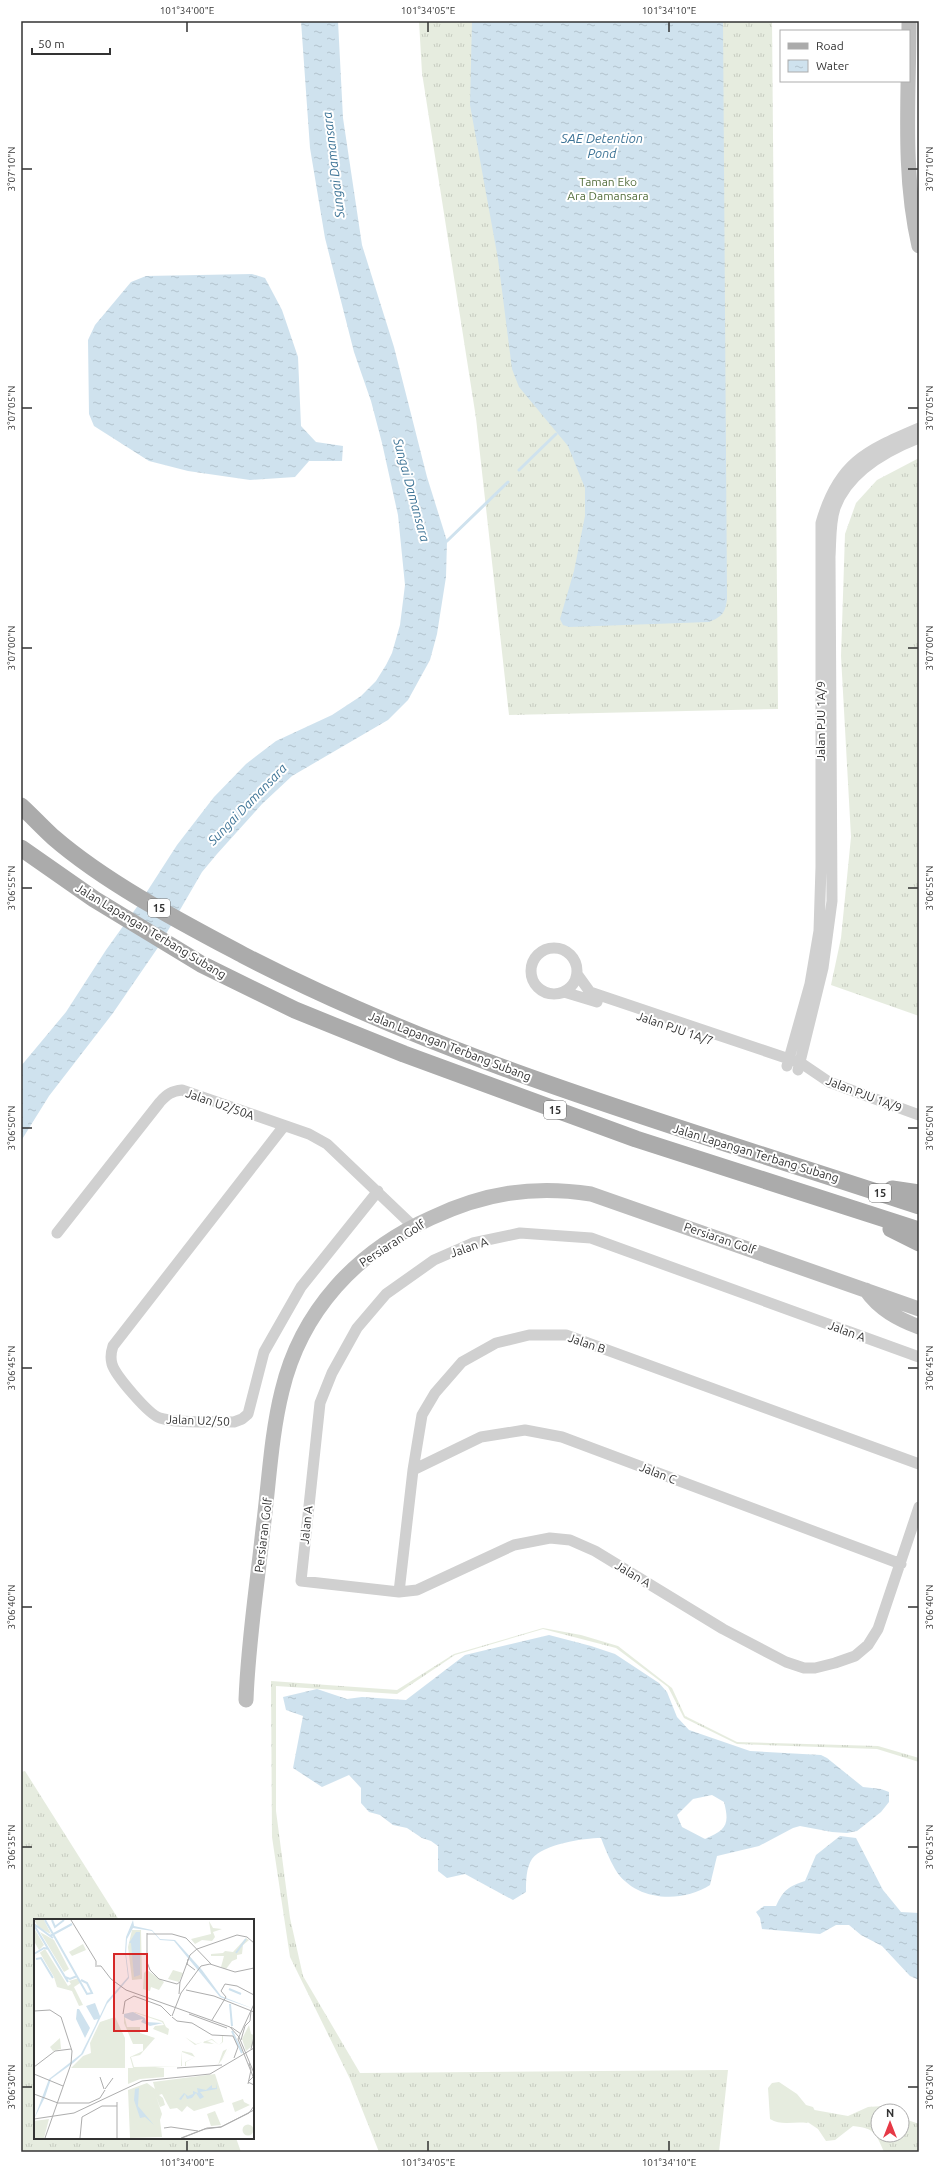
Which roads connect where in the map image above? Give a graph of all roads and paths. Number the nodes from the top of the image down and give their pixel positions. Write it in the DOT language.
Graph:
graph roads {
  1 [pos="910,45"];
  2 [pos="914,142"];
  3 [pos="919,246"];
  4 [pos="919,428"];
  5 [pos="919,438"];
  6 [pos="21,806"];
  7 [pos="21,848"];
  8 [pos="577,974"];
  9 [pos="564,992"];
  10 [pos="788,1063"];
  11 [pos="800,1067"];
  12 [pos="919,1115"];
  13 [pos="284,1126"];
  14 [pos="841,1180"];
  15 [pos="378,1191"];
  16 [pos="919,1193"];
  17 [pos="836,1202"];
  18 [pos="919,1206"];
  19 [pos="413,1226"];
  20 [pos="919,1230"];
  21 [pos="57,1233"];
  22 [pos="919,1244"];
  23 [pos="865,1289"];
  24 [pos="919,1309"];
  25 [pos="919,1327"];
  26 [pos="919,1357"];
  27 [pos="919,1464"];
  28 [pos="414,1470"];
  29 [pos="919,1507"];
  30 [pos="901,1564"];
  31 [pos="399,1592"];
  32 [pos="246,1700"];
  1 -- 2 [label="street"];
  2 -- 3 [label="street"];
  4 -- 10 [label="street, Jalan PJU 1A/9"];
  5 -- 11 [label="street, Jalan PJU 1A/9"];
  6 -- 14 [label="main road, Jalan Lapangan Terbang Subang / 15"];
  7 -- 17 [label="main road, Jalan Lapangan Terbang Subang / 15"];
  8 -- 9 [label="street"];
  8 -- 9 [label="street"];
  8 -- 10 [label="street, Jalan PJU 1A/7"];
  9 -- 10 [label="street, Jalan PJU 1A/7"];
  10 -- 11 [label="street, Jalan PJU 1A/9"];
  11 -- 12 [label="street, Jalan PJU 1A/9"];
  13 -- 15 [label="street, Jalan U2/50A"];
  13 -- 15 [label="street, Jalan U2/50"];
  13 -- 21 [label="street, Jalan U2/50A"];
  14 -- 16 [label="main road"];
  14 -- 18 [label="main road, Jalan Lapangan Terbang Subang / 15"];
  15 -- 19 [label="street, Jalan U2/50A"];
  17 -- 20 [label="main road, Jalan Lapangan Terbang Subang / 15"];
  17 -- 22 [label="main road"];
  19 -- 23 [label="street, Persiaran Golf"];
  19 -- 32 [label="street, Persiaran Golf"];
  23 -- 24 [label="street, Persiaran Golf"];
  23 -- 25 [label="street"];
  26 -- 31 [label="street, Jalan A"];
  27 -- 28 [label="street, Jalan B"];
  28 -- 30 [label="street, Jalan C"];
  28 -- 31 [label="street, Jalan B"];
  29 -- 30 [label="street, Jalan A"];
  30 -- 31 [label="street, Jalan A"];
}
